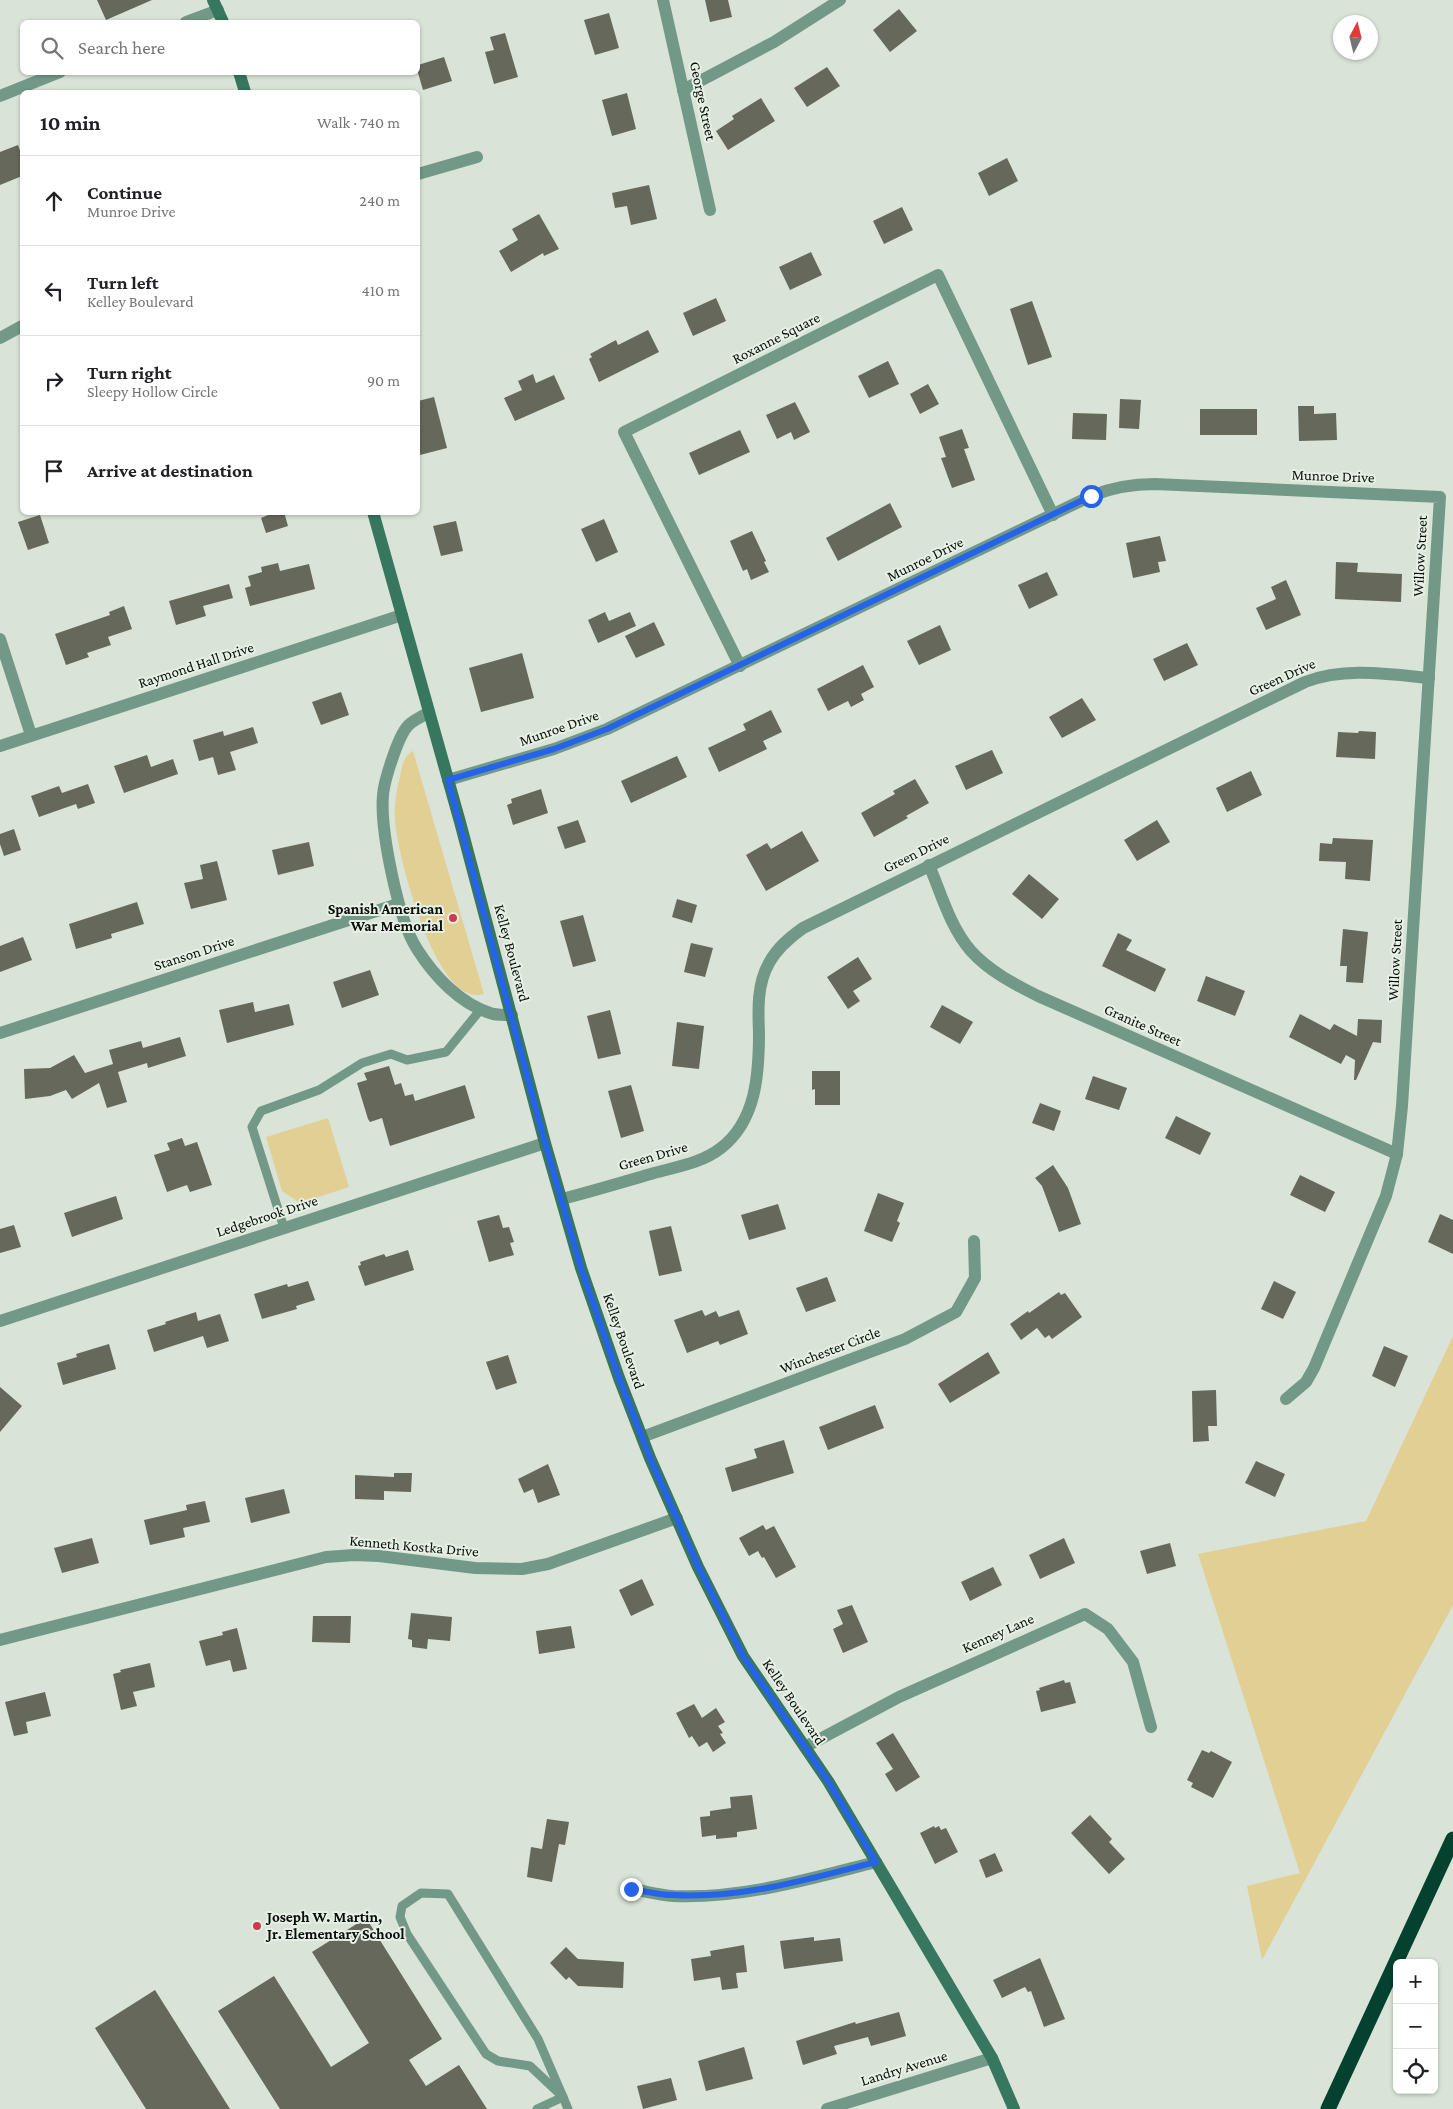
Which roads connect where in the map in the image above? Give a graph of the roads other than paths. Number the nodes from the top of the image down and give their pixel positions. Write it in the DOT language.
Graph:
graph roads {
  1 [pos="663,0"];
  2 [pos="840,0"];
  3 [pos="216,5"];
  4 [pos="190,20"];
  5 [pos="222,20"];
  6 [pos="52,75"];
  7 [pos="240,75"];
  8 [pos="244,90"];
  9 [pos="684,90"];
  10 [pos="0,96"];
  11 [pos="477,157"];
  12 [pos="420,173"];
  13 [pos="710,210"];
  14 [pos="20,327"];
  15 [pos="0,338"];
  16 [pos="1440,496"];
  17 [pos="374,515"];
  18 [pos="1053,515"];
  19 [pos="402,615"];
  20 [pos="0,639"];
  21 [pos="740,666"];
  22 [pos="1428,678"];
  23 [pos="429,712"];
  24 [pos="32,736"];
  25 [pos="0,746"];
  26 [pos="448,780"];
  27 [pos="929,865"];
  28 [pos="398,904"];
  29 [pos="481,1009"];
  30 [pos="512,1015"];
  31 [pos="0,1033"];
  32 [pos="545,1143"];
  33 [pos="1397,1154"];
  34 [pos="562,1199"];
  35 [pos="284,1228"];
  36 [pos="974,1241"];
  37 [pos="0,1321"];
  38 [pos="1286,1399"];
  39 [pos="642,1437"];
  40 [pos="677,1518"];
  41 [pos="0,1640"];
  42 [pos="1151,1727"];
  43 [pos="804,1747"];
  44 [pos="1453,1839"];
  45 [pos="876,1862"];
  46 [pos="631,1889"];
  47 [pos="992,2058"];
  48 [pos="564,2097"];
  49 [pos="537,2109"];
  50 [pos="568,2109"];
  51 [pos="827,2109"];
  52 [pos="1014,2109"];
  53 [pos="1328,2109"];
  1 -- 9 [label="street, George Street"];
  2 -- 9 [label="street"];
  3 -- 4 [label="street"];
  3 -- 5 [label="main road"];
  6 -- 10 [label="street"];
  7 -- 8 [label="main road"];
  9 -- 13 [label="street, George Street"];
  11 -- 12 [label="street"];
  14 -- 15 [label="street"];
  16 -- 18 [label="street, Munroe Drive"];
  16 -- 22 [label="street, Willow Street"];
  17 -- 19 [label="main road, Kelley Boulevard"];
  18 -- 21 [label="street, Munroe Drive"];
  18 -- 21 [label="street, Roxanne Square"];
  19 -- 23 [label="main road, Kelley Boulevard"];
  19 -- 24 [label="street, Raymond Hall Drive"];
  20 -- 24 [label="street"];
  21 -- 26 [label="street, Munroe Drive"];
  22 -- 27 [label="street, Green Drive"];
  22 -- 33 [label="street, Willow Street"];
  23 -- 26 [label="main road, Kelley Boulevard"];
  23 -- 28 [label="street"];
  24 -- 25 [label="street, Raymond Hall Drive"];
  26 -- 30 [label="main road, Kelley Boulevard"];
  27 -- 33 [label="street, Granite Street"];
  27 -- 34 [label="street, Green Drive"];
  28 -- 29 [label="street"];
  28 -- 31 [label="street, Stanson Drive"];
  29 -- 30 [label="street"];
  29 -- 35 [label="lane"];
  30 -- 32 [label="main road, Kelley Boulevard"];
  32 -- 34 [label="main road, Kelley Boulevard"];
  32 -- 35 [label="street, Ledgebrook Drive"];
  33 -- 38 [label="street, Willow Street"];
  34 -- 39 [label="main road, Kelley Boulevard"];
  35 -- 37 [label="street, Ledgebrook Drive"];
  36 -- 39 [label="street, Winchester Circle"];
  39 -- 40 [label="main road, Kelley Boulevard"];
  40 -- 41 [label="street, Kenneth Kostka Drive"];
  40 -- 43 [label="main road, Kelley Boulevard"];
  42 -- 43 [label="street, Kenney Lane"];
  43 -- 45 [label="main road, Kelley Boulevard"];
  44 -- 53 [label="highway"];
  45 -- 46 [label="street"];
  45 -- 47 [label="main road, Kelley Boulevard"];
  47 -- 51 [label="street, Landry Avenue"];
  47 -- 52 [label="main road, Kelley Boulevard"];
  48 -- 48 [label="lane"];
  48 -- 49 [label="lane"];
  48 -- 50 [label="lane"];
}
